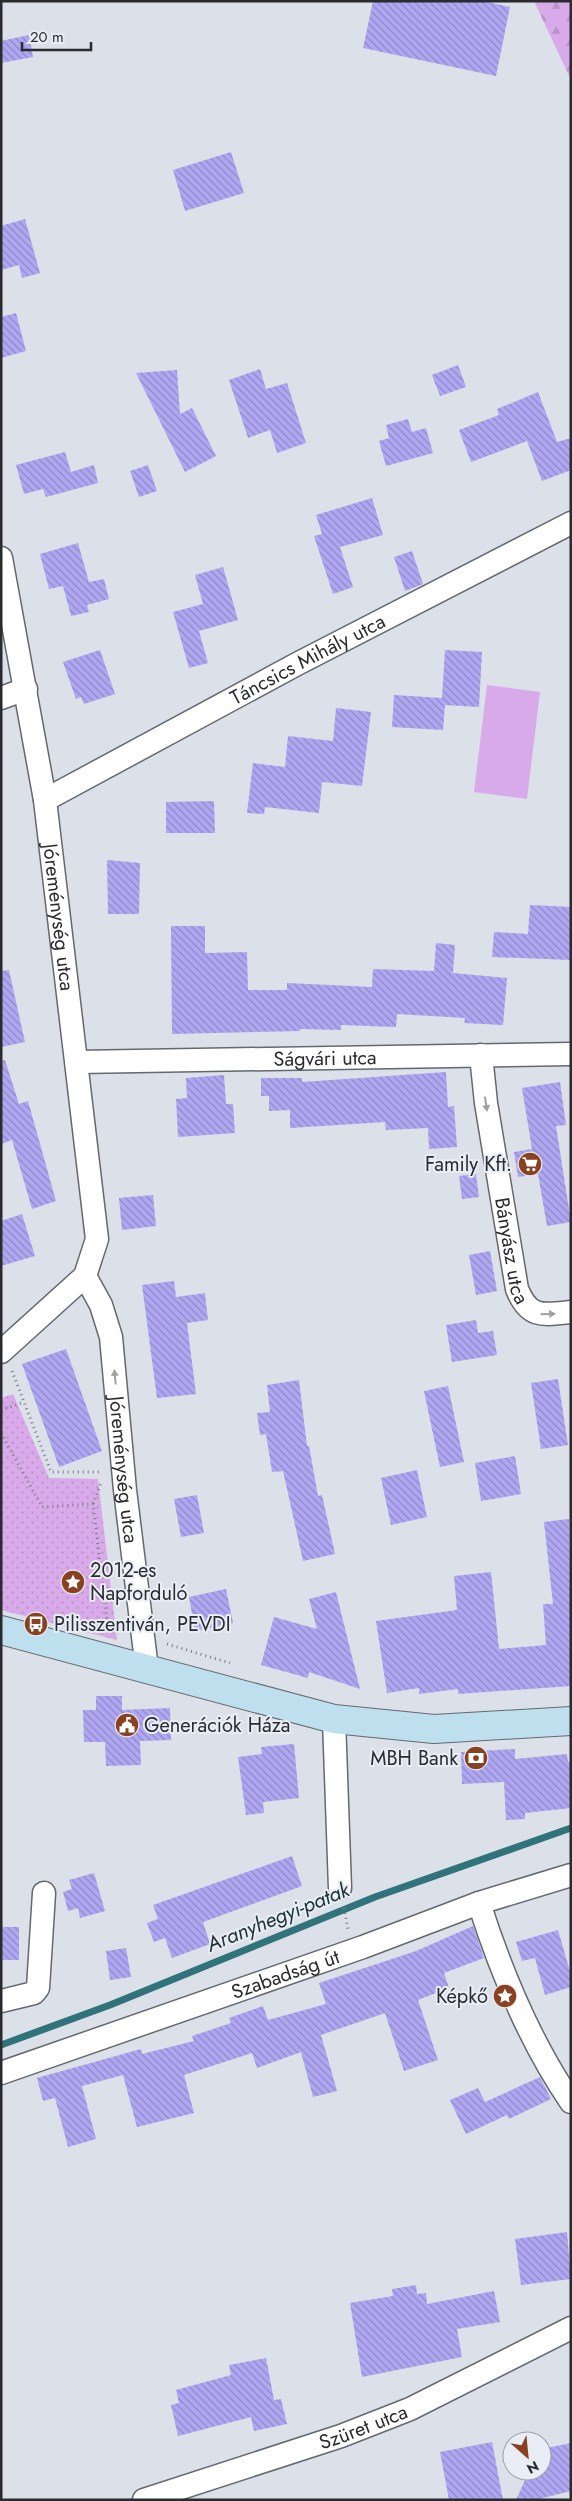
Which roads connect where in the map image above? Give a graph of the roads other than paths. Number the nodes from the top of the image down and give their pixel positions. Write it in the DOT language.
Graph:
graph roads {
  1 [pos="571,523"];
  2 [pos="1,558"];
  3 [pos="26,689"];
  4 [pos="1,698"];
  5 [pos="45,800"];
  6 [pos="571,1054"];
  7 [pos="481,1055"];
  8 [pos="78,1062"];
  9 [pos="85,1276"];
  10 [pos="571,1312"];
  11 [pos="6,1359"];
  12 [pos="1,1630"];
  13 [pos="147,1669"];
  14 [pos="334,1719"];
  15 [pos="571,1721"];
  16 [pos="571,1875"];
  17 [pos="340,1888"];
  18 [pos="44,1893"];
  19 [pos="479,1903"];
  20 [pos="1,2001"];
  21 [pos="1,2073"];
  22 [pos="571,2102"];
  23 [pos="571,2328"];
  24 [pos="144,2500"];
  1 -- 5 [label="street, Táncsics Mihály utca"];
  2 -- 3 [label="street, Jóreménység utca"];
  3 -- 4 [label="street"];
  3 -- 5 [label="street, Jóreménység utca"];
  5 -- 8 [label="street, Jóreménység utca"];
  6 -- 7 [label="street, Ságvári utca"];
  7 -- 8 [label="street, Ságvári utca"];
  7 -- 10 [label="street, Bányász utca, one-way"];
  8 -- 9 [label="street, Jóreménység utca"];
  9 -- 11 [label="street, Jóreménység utca"];
  13 -- 9 [label="street, Jóreménység utca, one-way"];
  12 -- 13 [label="main road"];
  13 -- 14 [label="main road"];
  14 -- 15 [label="main road"];
  14 -- 17 [label="street"];
  16 -- 19 [label="street, Szabadság út"];
  18 -- 20 [label="street"];
  19 -- 21 [label="street, Szabadság út"];
  19 -- 22 [label="street"];
  23 -- 24 [label="street, Szüret utca"];
}
